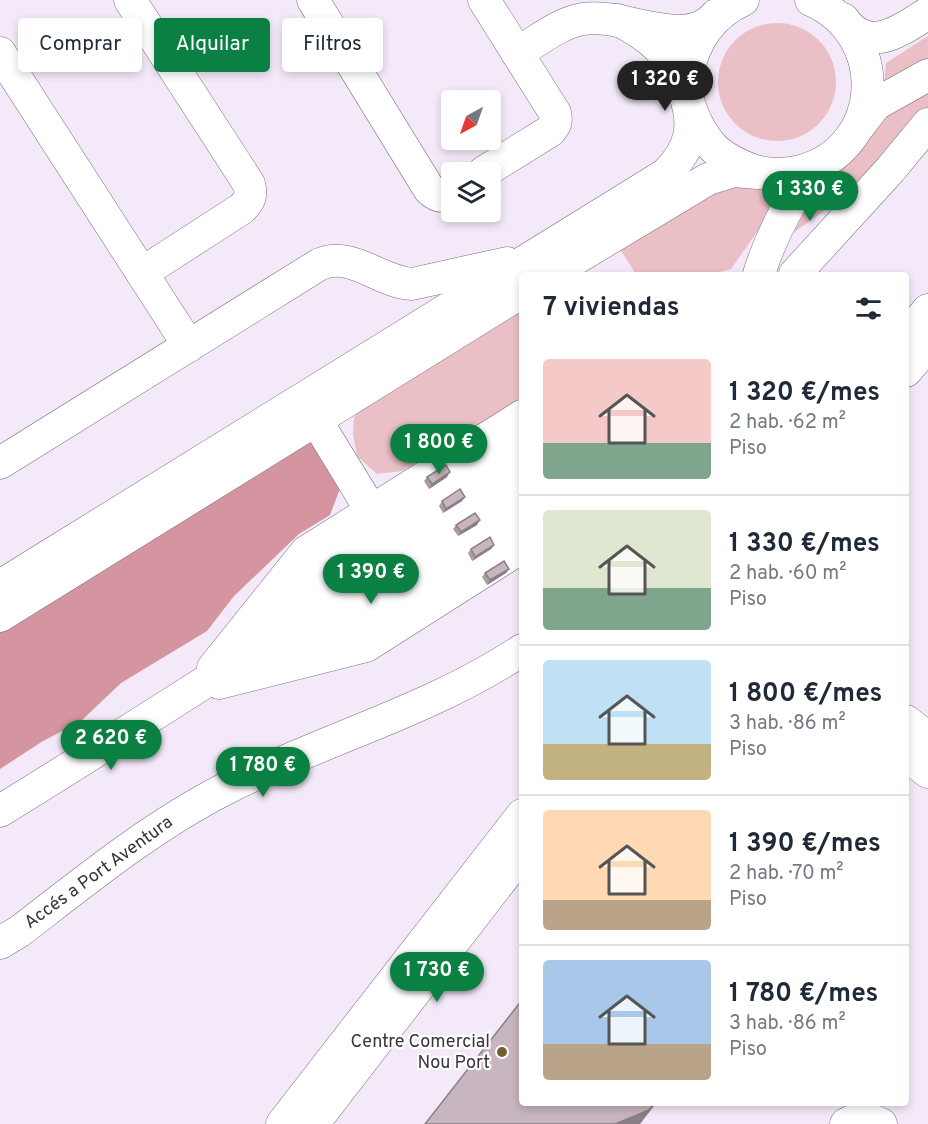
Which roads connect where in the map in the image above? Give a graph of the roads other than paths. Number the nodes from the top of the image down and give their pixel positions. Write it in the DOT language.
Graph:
graph roads {
  1 [pos="130,0"];
  2 [pos="313,0"];
  3 [pos="484,0"];
  4 [pos="742,0"];
  5 [pos="811,0"];
  6 [pos="719,8"];
  7 [pos="839,13"];
  8 [pos="928,13"];
  9 [pos="618,20"];
  10 [pos="0,53"];
  11 [pos="518,53"];
  12 [pos="928,75"];
  13 [pos="690,107"];
  14 [pos="928,124"];
  15 [pos="846,142"];
  16 [pos="500,162"];
  17 [pos="762,173"];
  18 [pos="441,197"];
  19 [pos="540,266"];
  20 [pos="760,272"];
  21 [pos="797,272"];
  22 [pos="142,273"];
  23 [pos="519,279"];
  24 [pos="519,294"];
  25 [pos="928,310"];
  26 [pos="909,332"];
  27 [pos="928,345"];
  28 [pos="189,346"];
  29 [pos="909,367"];
  30 [pos="310,409"];
  31 [pos="519,418"];
  32 [pos="519,436"];
  33 [pos="519,451"];
  34 [pos="4,452"];
  35 [pos="519,471"];
  36 [pos="519,483"];
  37 [pos="519,504"];
  38 [pos="371,510"];
  39 [pos="519,516"];
  40 [pos="519,537"];
  41 [pos="519,549"];
  42 [pos="519,571"];
  43 [pos="0,586"];
  44 [pos="0,616"];
  45 [pos="519,652"];
  46 [pos="195,690"];
  47 [pos="909,723"];
  48 [pos="928,738"];
  49 [pos="909,758"];
  50 [pos="928,772"];
  51 [pos="0,811"];
  52 [pos="519,818"];
  53 [pos="519,857"];
  54 [pos="0,943"];
  55 [pos="282,1124"];
  56 [pos="314,1124"];
  1 -- 22 [label="street"];
  2 -- 18 [label="street"];
  3 -- 11 [label="street"];
  4 -- 6 [label="street"];
  5 -- 7 [label="street"];
  6 -- 9 [label="street"];
  6 -- 13 [label="street"];
  7 -- 8 [label="street"];
  7 -- 15 [label="street"];
  9 -- 11 [label="street"];
  9 -- 13 [label="street"];
  10 -- 22 [label="street"];
  11 -- 16 [label="street"];
  12 -- 15 [label="street"];
  13 -- 17 [label="street"];
  13 -- 19 [label="street"];
  14 -- 21 [label="street"];
  15 -- 17 [label="street"];
  15 -- 20 [label="street"];
  17 -- 19 [label="street"];
  19 -- 28 [label="street"];
  22 -- 28 [label="street"];
  23 -- 30 [label="street"];
  24 -- 30 [label="street"];
  25 -- 26 [label="street"];
  27 -- 29 [label="street"];
  28 -- 34 [label="street"];
  30 -- 38 [label="street"];
  30 -- 43 [label="street"];
  30 -- 44 [label="street"];
  31 -- 38 [label="street"];
  32 -- 46 [label="street"];
  33 -- 46 [label="street"];
  35 -- 46 [label="street"];
  36 -- 46 [label="street"];
  37 -- 46 [label="street"];
  38 -- 46 [label="street"];
  39 -- 46 [label="street"];
  40 -- 46 [label="street"];
  41 -- 46 [label="street"];
  42 -- 46 [label="street"];
  45 -- 54 [label="street, Accés a Port Aventura"];
  46 -- 51 [label="street"];
  47 -- 48 [label="street"];
  49 -- 50 [label="street"];
  52 -- 55 [label="street"];
  53 -- 56 [label="street"];
}
